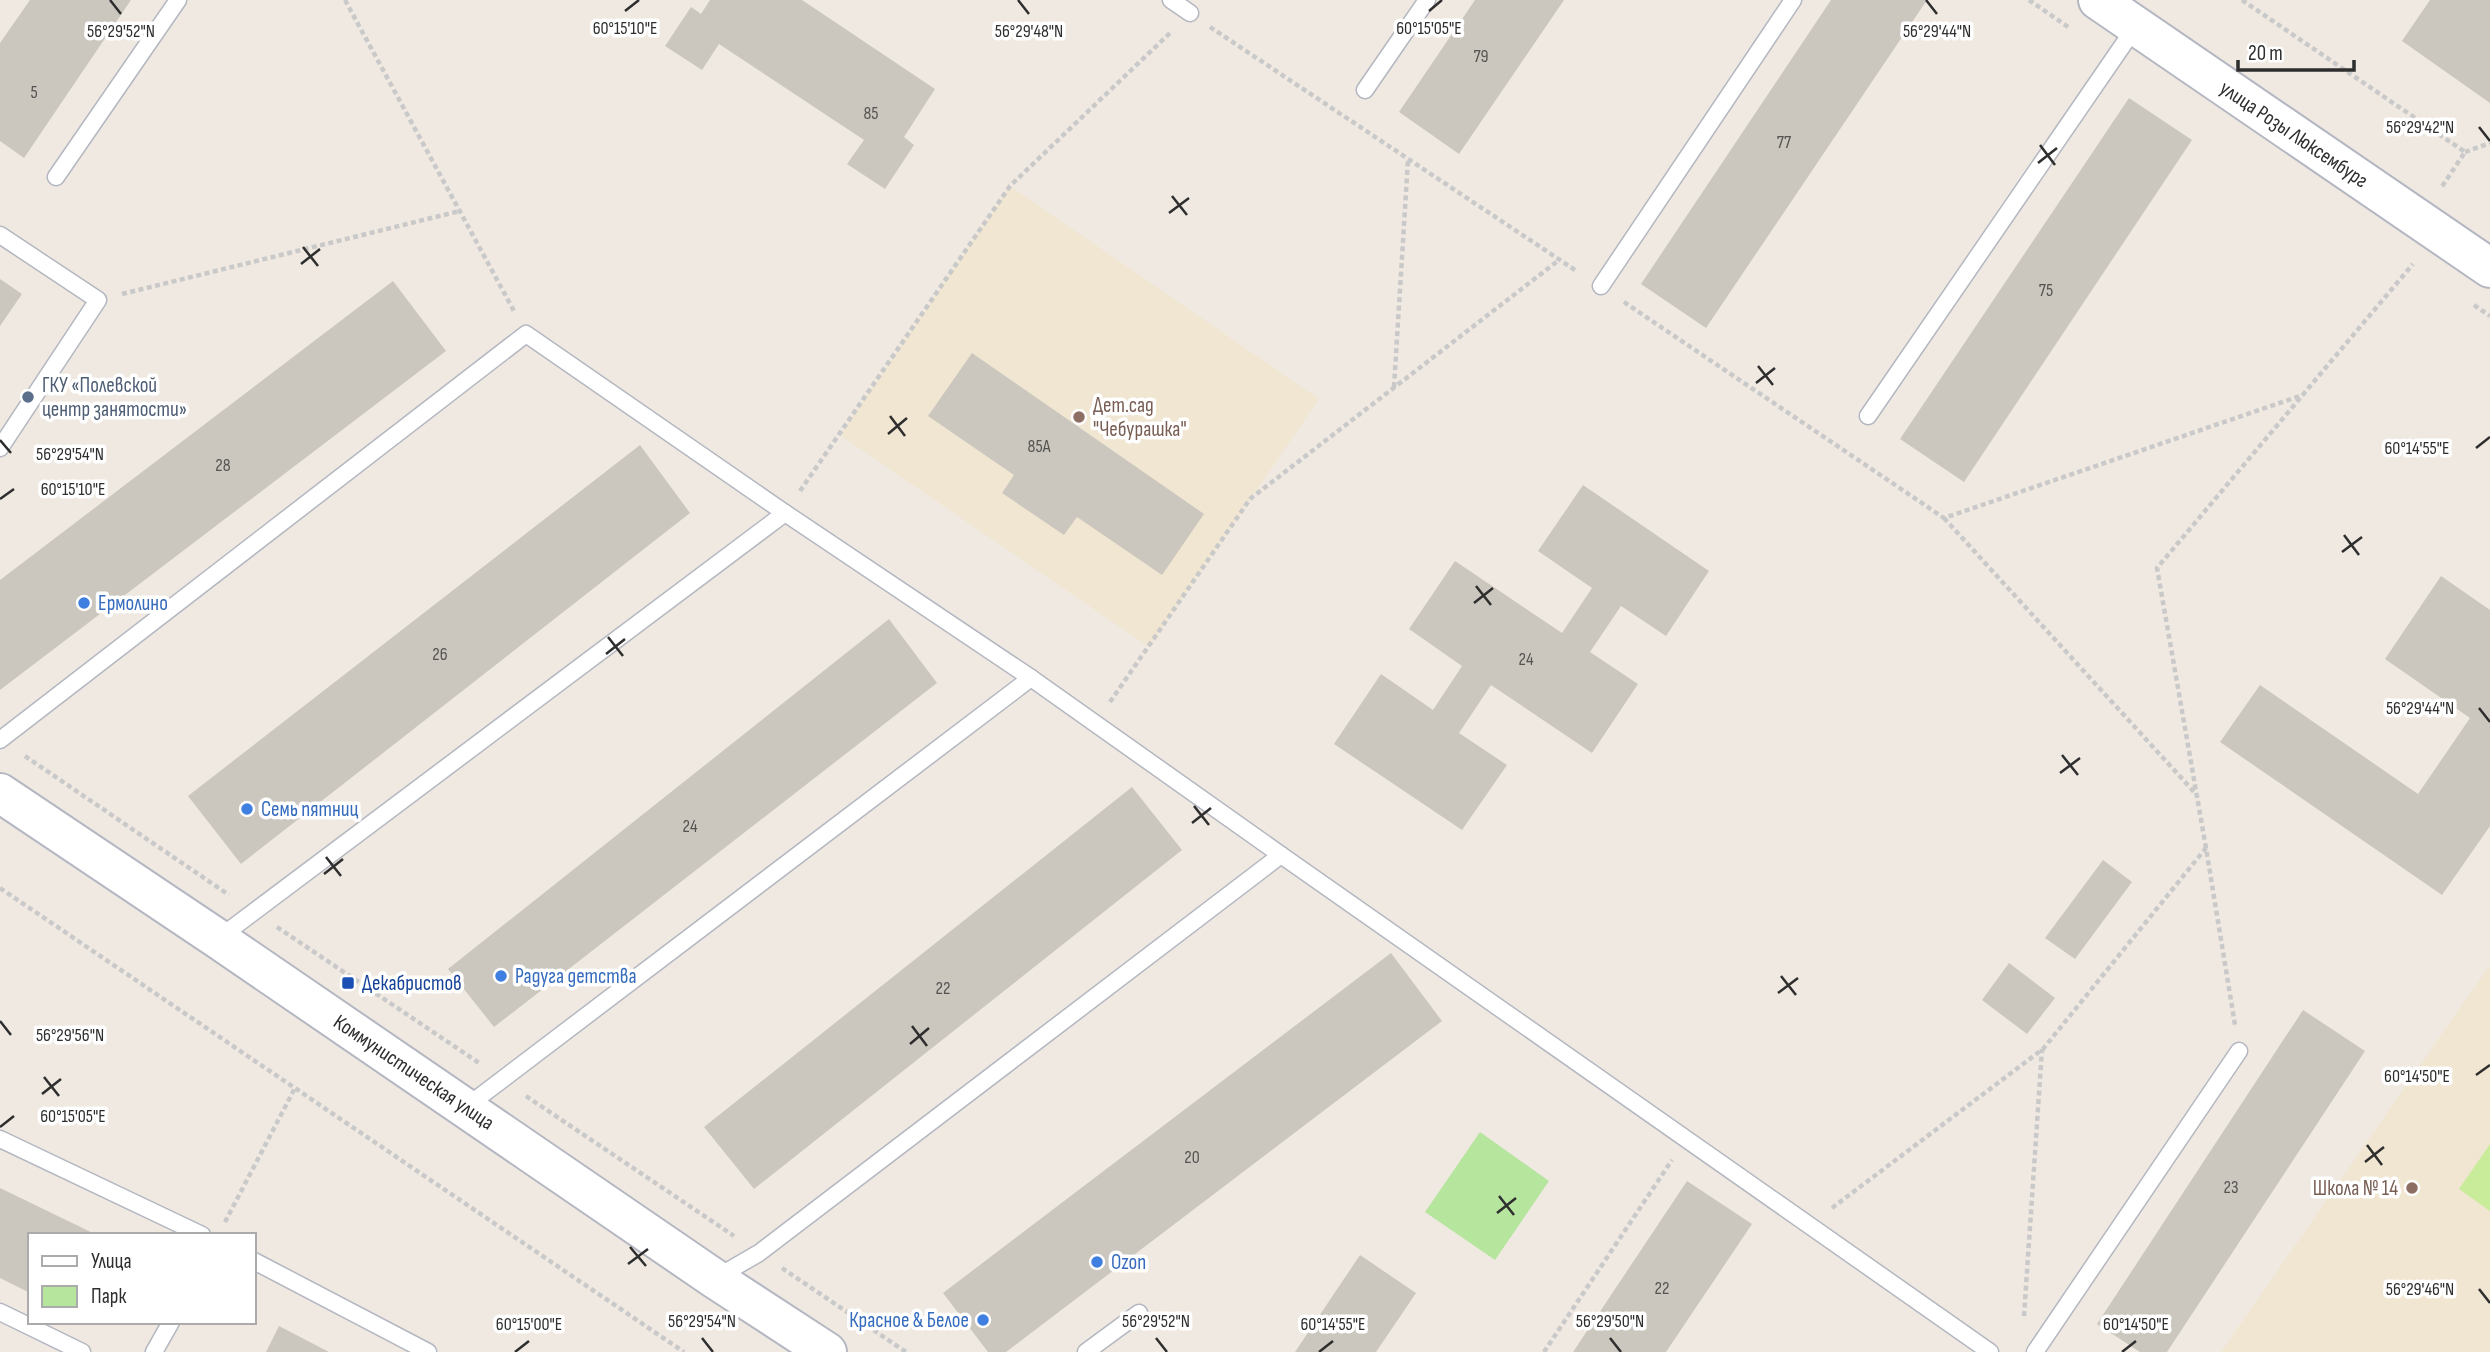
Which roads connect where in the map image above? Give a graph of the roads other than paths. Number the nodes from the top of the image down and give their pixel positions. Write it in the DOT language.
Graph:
graph roads {
  1 [pos="178,0"];
  2 [pos="1171,0"];
  3 [pos="1427,0"];
  4 [pos="1793,0"];
  5 [pos="2098,0"];
  6 [pos="1190,13"];
  7 [pos="2136,26"];
  8 [pos="1365,90"];
  9 [pos="56,177"];
  10 [pos="0,235"];
  11 [pos="2482,252"];
  12 [pos="1601,286"];
  13 [pos="1868,416"];
  14 [pos="0,448"];
  15 [pos="785,513"];
  16 [pos="1031,678"];
  17 [pos="0,740"];
  18 [pos="0,793"];
  19 [pos="1281,855"];
  20 [pos="218,939"];
  21 [pos="2239,1051"];
  22 [pos="466,1107"];
  23 [pos="0,1139"];
  24 [pos="198,1233"];
  25 [pos="256,1262"];
  26 [pos="715,1279"];
  27 [pos="0,1312"];
  28 [pos="1139,1313"];
  29 [pos="170,1324"];
  30 [pos="82,1352"];
  31 [pos="154,1352"];
  32 [pos="428,1352"];
  33 [pos="827,1352"];
  34 [pos="1086,1352"];
  35 [pos="1990,1352"];
  36 [pos="2035,1352"];
  1 -- 9 [label="lane"];
  2 -- 6 [label="lane"];
  3 -- 8 [label="lane"];
  4 -- 12 [label="lane"];
  5 -- 7 [label="street, улица Розы Люксембург"];
  7 -- 11 [label="street, улица Розы Люксембург"];
  7 -- 13 [label="lane"];
  10 -- 14 [label="lane"];
  15 -- 16 [label="lane"];
  15 -- 17 [label="lane"];
  15 -- 20 [label="lane"];
  16 -- 19 [label="lane"];
  16 -- 22 [label="lane"];
  18 -- 20 [label="street, Коммунистическая улица"];
  19 -- 26 [label="lane"];
  19 -- 35 [label="lane"];
  20 -- 22 [label="street, Коммунистическая улица"];
  21 -- 36 [label="lane"];
  22 -- 26 [label="street, Коммунистическая улица"];
  23 -- 24 [label="lane"];
  25 -- 32 [label="lane"];
  26 -- 33 [label="street, Коммунистическая улица"];
  27 -- 30 [label="lane"];
  28 -- 34 [label="lane"];
  29 -- 31 [label="lane"];
}
